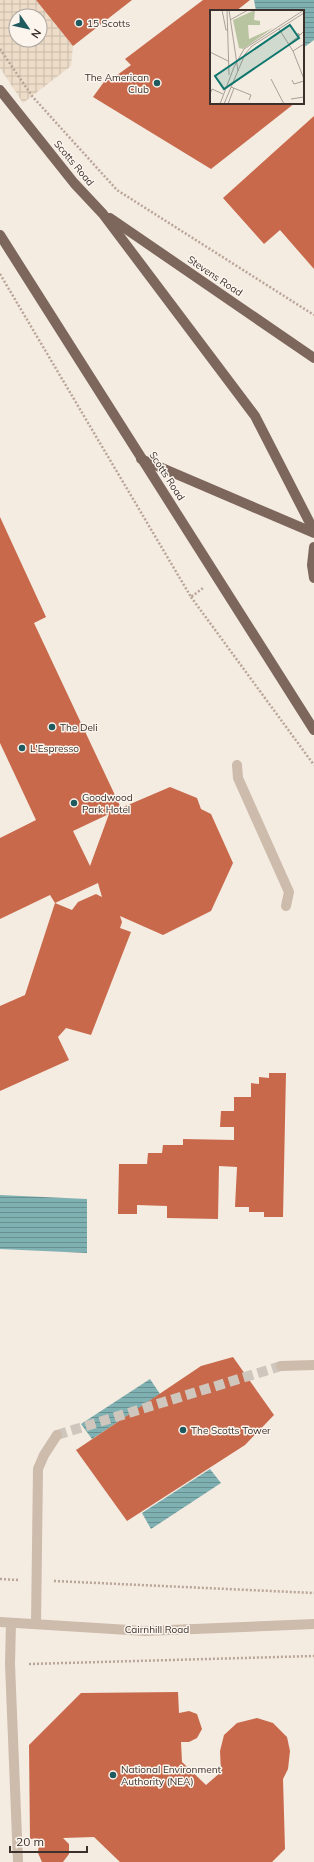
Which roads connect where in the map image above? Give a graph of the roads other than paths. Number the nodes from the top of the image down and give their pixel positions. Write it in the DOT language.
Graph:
graph roads {
  1 [pos="0,90"];
  2 [pos="103,214"];
  3 [pos="0,235"];
  4 [pos="314,358"];
  5 [pos="141,459"];
  6 [pos="314,532"];
  7 [pos="314,547"];
  8 [pos="314,578"];
  9 [pos="314,730"];
  10 [pos="237,765"];
  11 [pos="286,906"];
  12 [pos="314,1365"];
  13 [pos="282,1366"];
  14 [pos="57,1435"];
  15 [pos="0,1622"];
  16 [pos="11,1623"];
  17 [pos="36,1624"];
  18 [pos="314,1624"];
  19 [pos="18,1862"];
  1 -- 2 [label="main road, Scotts Road"];
  2 -- 4 [label="main road, Stevens Road"];
  2 -- 6 [label="main road, Scotts Road"];
  3 -- 5 [label="main road, Scotts Road"];
  5 -- 6 [label="main road"];
  5 -- 9 [label="main road, Scotts Road"];
  7 -- 8 [label="main road"];
  10 -- 11 [label="street"];
  12 -- 13 [label="street"];
  14 -- 17 [label="street"];
  15 -- 16 [label="street, Cairnhill Road"];
  16 -- 17 [label="street, Cairnhill Road"];
  16 -- 19 [label="street"];
  17 -- 18 [label="street, Cairnhill Road"];
}
